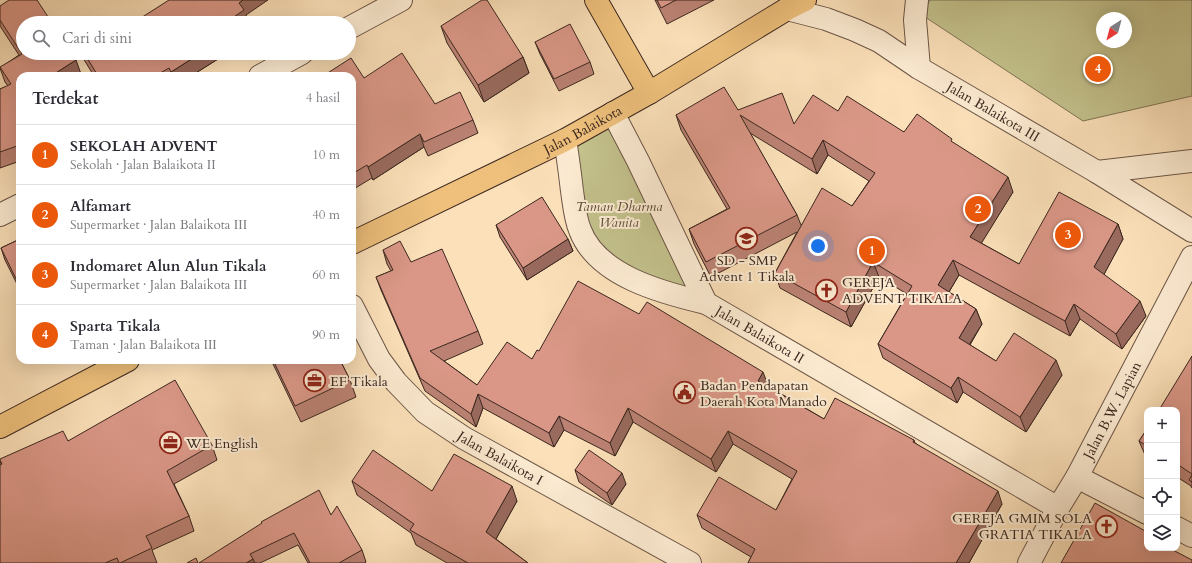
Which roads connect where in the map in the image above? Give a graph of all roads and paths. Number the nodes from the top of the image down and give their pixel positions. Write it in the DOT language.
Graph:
graph roads {
  1 [pos="401,0"];
  2 [pos="596,0"];
  3 [pos="916,0"];
  4 [pos="796,4"];
  5 [pos="356,24"];
  6 [pos="289,60"];
  7 [pos="919,68"];
  8 [pos="267,72"];
  9 [pos="649,92"];
  10 [pos="613,113"];
  11 [pos="565,140"];
  12 [pos="1192,161"];
  13 [pos="1097,172"];
  14 [pos="16,207"];
  15 [pos="0,216"];
  16 [pos="1192,231"];
  17 [pos="356,241"];
  18 [pos="1192,257"];
  19 [pos="706,303"];
  20 [pos="356,314"];
  21 [pos="120,364"];
  22 [pos="0,427"];
  23 [pos="1077,477"];
  24 [pos="1058,508"];
  25 [pos="1144,511"];
  26 [pos="1180,530"];
  27 [pos="1192,536"];
  28 [pos="690,563"];
  29 [pos="1029,563"];
  1 -- 5 [label="street"];
  2 -- 9 [label="main road"];
  3 -- 7 [label="street"];
  4 -- 7 [label="street, Jalan Balaikota III"];
  4 -- 9 [label="main road, Jalan Balaikota"];
  6 -- 8 [label="street"];
  7 -- 13 [label="street, Jalan Balaikota III"];
  9 -- 10 [label="main road, Jalan Balaikota"];
  10 -- 11 [label="main road, Jalan Balaikota"];
  10 -- 19 [label="street, Jalan Balaikota II"];
  11 -- 17 [label="main road, Jalan Balaikota"];
  11 -- 19 [label="street"];
  12 -- 13 [label="street"];
  13 -- 16 [label="street, Jalan Balaikota III"];
  14 -- 15 [label="street"];
  18 -- 23 [label="street, Jalan B.W. Lapian"];
  19 -- 24 [label="street, Jalan Balaikota II"];
  20 -- 28 [label="street, Jalan Balaikota I"];
  21 -- 22 [label="main road"];
  23 -- 24 [label="street, Jalan B.W. Lapian"];
  23 -- 25 [label="street"];
  24 -- 29 [label="street, Jalan B.W. Lapian"];
  26 -- 27 [label="street"];
}
